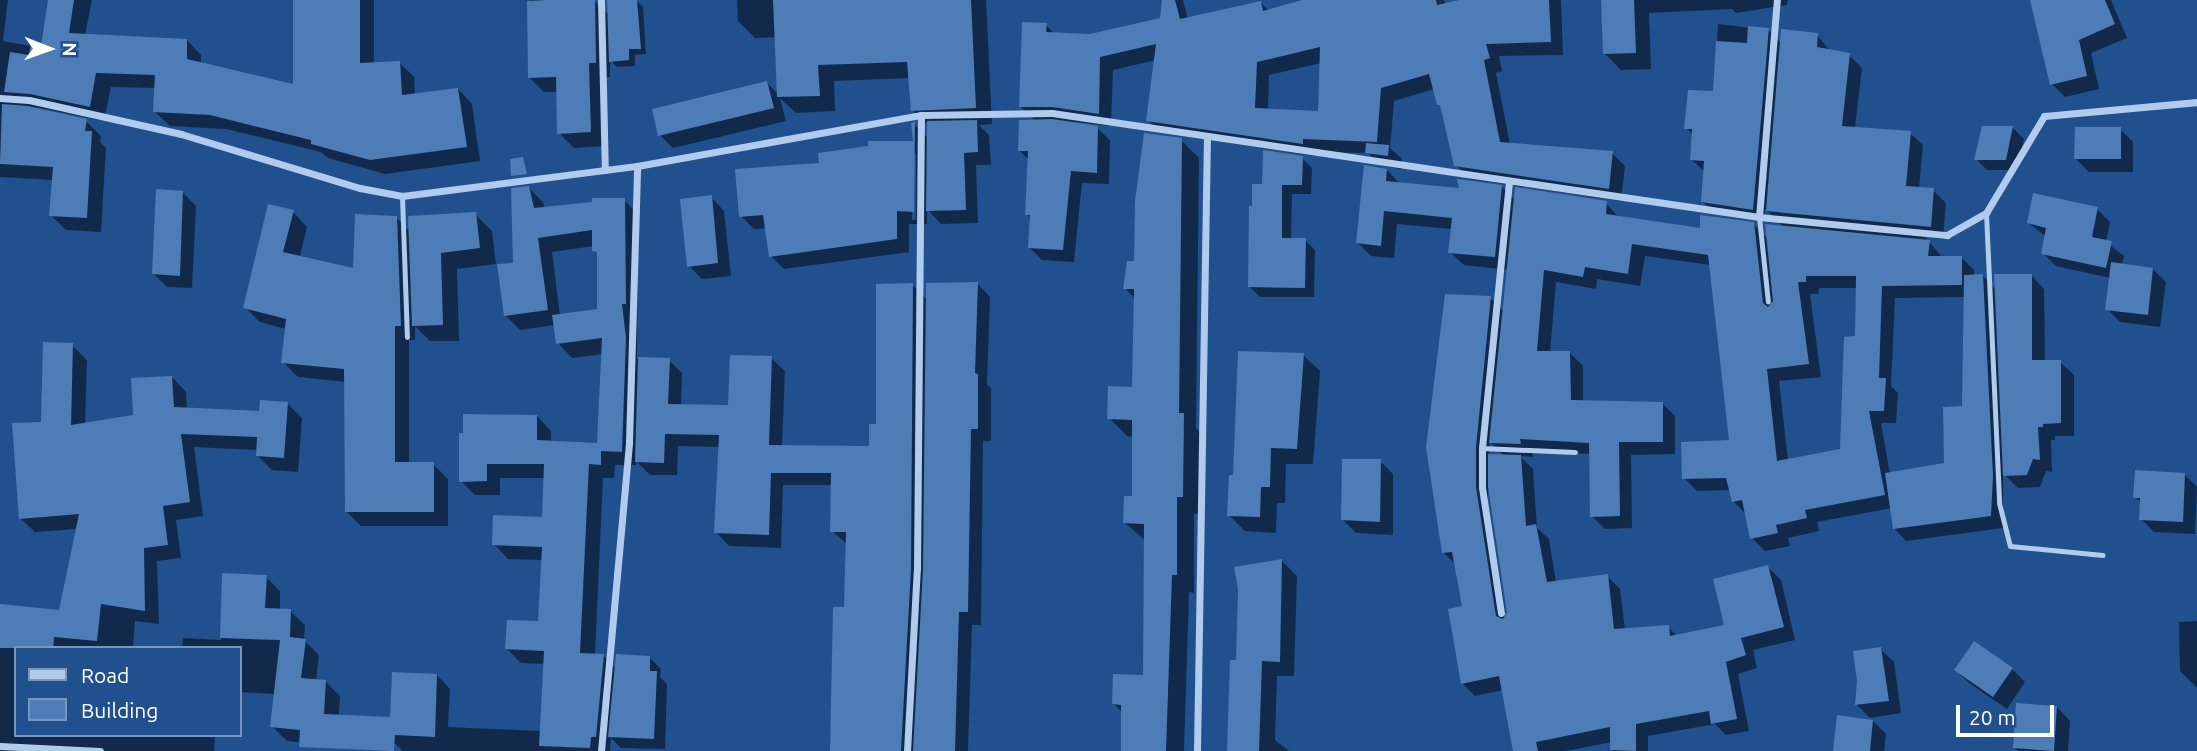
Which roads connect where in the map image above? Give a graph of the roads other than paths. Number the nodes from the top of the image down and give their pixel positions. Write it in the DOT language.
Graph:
graph roads {
  1 [pos="601,0"];
  2 [pos="1777,0"];
  3 [pos="0,98"];
  4 [pos="2197,102"];
  5 [pos="921,116"];
  6 [pos="1207,136"];
  7 [pos="637,166"];
  8 [pos="605,170"];
  9 [pos="1509,181"];
  10 [pos="402,196"];
  11 [pos="1986,213"];
  12 [pos="1759,217"];
  13 [pos="1768,303"];
  14 [pos="407,337"];
  15 [pos="1482,447"];
  16 [pos="1575,452"];
  17 [pos="2103,555"];
  18 [pos="1501,613"];
  19 [pos="0,746"];
  20 [pos="100,751"];
  21 [pos="601,751"];
  22 [pos="906,751"];
  23 [pos="1197,751"];
  1 -- 8 [label="street"];
  2 -- 12 [label="street"];
  3 -- 10 [label="street"];
  4 -- 11 [label="street"];
  5 -- 6 [label="street"];
  5 -- 7 [label="street"];
  5 -- 22 [label="street"];
  6 -- 9 [label="street"];
  6 -- 23 [label="street"];
  7 -- 8 [label="street"];
  7 -- 21 [label="street"];
  8 -- 10 [label="street"];
  9 -- 12 [label="street"];
  9 -- 15 [label="street"];
  10 -- 14 [label="lane"];
  11 -- 12 [label="street"];
  11 -- 17 [label="lane"];
  12 -- 13 [label="lane"];
  15 -- 16 [label="lane"];
  15 -- 18 [label="street"];
  19 -- 20 [label="street"];
}
